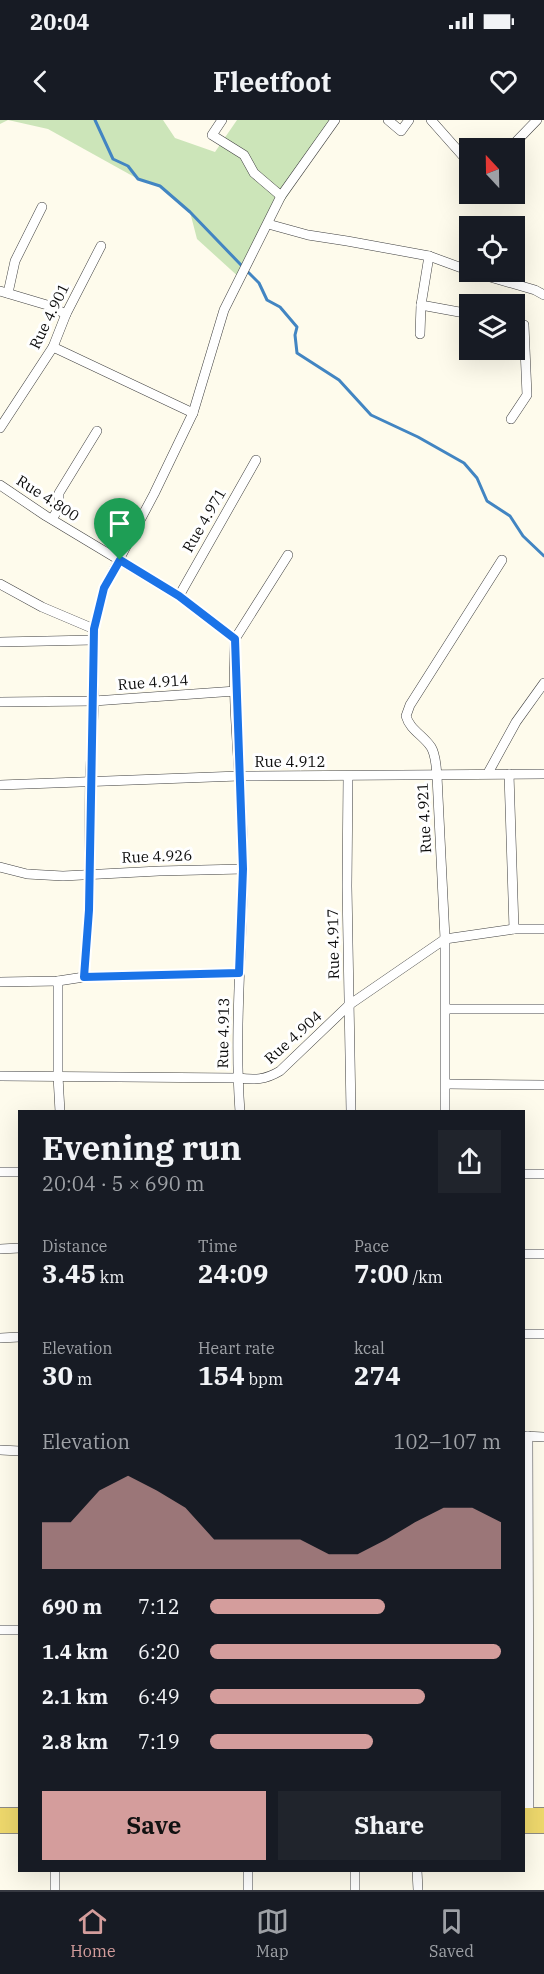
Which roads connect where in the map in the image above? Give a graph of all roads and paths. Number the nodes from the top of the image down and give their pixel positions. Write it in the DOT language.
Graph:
graph roads {
  1 [pos="222,120"];
  2 [pos="335,120"];
  3 [pos="387,120"];
  4 [pos="409,120"];
  5 [pos="431,120"];
  6 [pos="537,120"];
  7 [pos="520,138"];
  8 [pos="459,152"];
  9 [pos="281,196"];
  10 [pos="42,207"];
  11 [pos="268,224"];
  12 [pos="101,246"];
  13 [pos="429,256"];
  14 [pos="459,267"];
  15 [pos="508,282"];
  16 [pos="4,292"];
  17 [pos="544,295"];
  18 [pos="421,305"];
  19 [pos="459,312"];
  20 [pos="66,314"];
  21 [pos="420,334"];
  22 [pos="53,347"];
  23 [pos="525,348"];
  24 [pos="193,413"];
  25 [pos="511,419"];
  26 [pos="0,428"];
  27 [pos="97,431"];
  28 [pos="256,460"];
  29 [pos="0,484"];
  30 [pos="52,519"];
  31 [pos="288,555"];
  32 [pos="120,560"];
  33 [pos="502,560"];
  34 [pos="0,584"];
  35 [pos="179,596"];
  36 [pos="94,629"];
  37 [pos="235,639"];
  38 [pos="93,640"];
  39 [pos="0,642"];
  40 [pos="544,683"];
  41 [pos="236,692"];
  42 [pos="93,701"];
  43 [pos="0,702"];
  44 [pos="488,773"];
  45 [pos="509,774"];
  46 [pos="544,774"];
  47 [pos="239,776"];
  48 [pos="348,776"];
  49 [pos="437,776"];
  50 [pos="90,780"];
  51 [pos="0,784"];
  52 [pos="0,867"];
  53 [pos="243,869"];
  54 [pos="90,874"];
  55 [pos="514,929"];
  56 [pos="544,929"];
  57 [pos="445,939"];
  58 [pos="239,973"];
  59 [pos="84,977"];
  60 [pos="58,981"];
  61 [pos="0,982"];
  62 [pos="349,1005"];
  63 [pos="544,1009"];
  64 [pos="446,1010"];
  65 [pos="0,1076"];
  66 [pos="58,1076"];
  67 [pos="238,1078"];
  68 [pos="446,1084"];
  69 [pos="544,1086"];
  70 [pos="60,1110"];
  71 [pos="240,1110"];
  72 [pos="351,1110"];
  73 [pos="446,1110"];
  74 [pos="0,1172"];
  75 [pos="18,1172"];
  76 [pos="525,1174"];
  77 [pos="544,1174"];
  78 [pos="18,1248"];
  79 [pos="0,1249"];
  80 [pos="525,1254"];
  81 [pos="544,1254"];
  82 [pos="525,1334"];
  83 [pos="544,1334"];
  84 [pos="18,1337"];
  85 [pos="0,1338"];
  86 [pos="526,1436"];
  87 [pos="544,1437"];
  88 [pos="0,1450"];
  89 [pos="18,1451"];
  90 [pos="0,1630"];
  91 [pos="18,1630"];
  92 [pos="0,1815"];
  93 [pos="18,1815"];
  94 [pos="544,1815"];
  95 [pos="525,1819"];
  96 [pos="0,1826"];
  97 [pos="18,1826"];
  98 [pos="544,1826"];
  99 [pos="55,1872"];
  100 [pos="248,1872"];
  101 [pos="355,1872"];
  102 [pos="417,1872"];
  103 [pos="55,1890"];
  104 [pos="248,1890"];
  105 [pos="355,1890"];
  106 [pos="418,1890"];
  1 -- 9 [label="street"];
  2 -- 9 [label="street"];
  3 -- 4 [label="street"];
  5 -- 8 [label="street"];
  6 -- 7 [label="street"];
  9 -- 11 [label="street"];
  10 -- 16 [label="street"];
  11 -- 13 [label="street"];
  11 -- 24 [label="street"];
  12 -- 20 [label="street, Rue 4.901"];
  13 -- 14 [label="street"];
  13 -- 18 [label="street"];
  15 -- 17 [label="street"];
  16 -- 20 [label="street"];
  18 -- 19 [label="street"];
  18 -- 21 [label="street"];
  20 -- 22 [label="street, Rue 4.901"];
  22 -- 24 [label="street"];
  22 -- 26 [label="street, Rue 4.901"];
  23 -- 25 [label="street"];
  24 -- 32 [label="street"];
  27 -- 30 [label="street"];
  28 -- 35 [label="street, Rue 4.971"];
  29 -- 30 [label="street, Rue 4.800"];
  30 -- 32 [label="street, Rue 4.800"];
  31 -- 37 [label="street"];
  32 -- 35 [label="street, Rue 4.800"];
  32 -- 36 [label="street"];
  33 -- 49 [label="street, Rue 4.921"];
  34 -- 36 [label="street"];
  35 -- 37 [label="street, Rue 4.800"];
  36 -- 38 [label="street"];
  37 -- 41 [label="street"];
  38 -- 39 [label="street"];
  38 -- 42 [label="street"];
  40 -- 44 [label="street"];
  41 -- 42 [label="street, Rue 4.914"];
  41 -- 47 [label="street"];
  42 -- 43 [label="street, Rue 4.914"];
  42 -- 50 [label="street"];
  44 -- 45 [label="street, Rue 4.912"];
  44 -- 49 [label="street, Rue 4.912"];
  45 -- 46 [label="street, Rue 4.912"];
  45 -- 55 [label="street"];
  47 -- 48 [label="street, Rue 4.912"];
  47 -- 50 [label="street, Rue 4.912"];
  47 -- 53 [label="street, Rue 4.913"];
  48 -- 49 [label="street, Rue 4.912"];
  48 -- 62 [label="street, Rue 4.917"];
  49 -- 57 [label="street, Rue 4.921"];
  50 -- 51 [label="street, Rue 4.912"];
  50 -- 54 [label="street"];
  52 -- 54 [label="street, Rue 4.926"];
  53 -- 54 [label="street, Rue 4.926"];
  53 -- 58 [label="street, Rue 4.913"];
  54 -- 59 [label="street"];
  55 -- 56 [label="street, Rue 4.904"];
  55 -- 57 [label="street, Rue 4.904"];
  57 -- 62 [label="street, Rue 4.904"];
  57 -- 64 [label="street, Rue 4.921"];
  58 -- 59 [label="street"];
  58 -- 67 [label="street, Rue 4.913"];
  59 -- 60 [label="street"];
  60 -- 61 [label="street"];
  60 -- 66 [label="street"];
  62 -- 67 [label="street, Rue 4.904"];
  62 -- 72 [label="street, Rue 4.917"];
  63 -- 64 [label="street"];
  64 -- 68 [label="street, Rue 4.921"];
  65 -- 66 [label="street, Rue 4.904"];
  66 -- 67 [label="street, Rue 4.904"];
  66 -- 70 [label="street"];
  67 -- 71 [label="street, Rue 4.913"];
  68 -- 69 [label="street"];
  68 -- 73 [label="street, Rue 4.921"];
  74 -- 75 [label="street"];
  76 -- 77 [label="street"];
  78 -- 79 [label="street"];
  80 -- 81 [label="street"];
  82 -- 83 [label="street"];
  84 -- 85 [label="street"];
  86 -- 87 [label="street"];
  86 -- 95 [label="street"];
  88 -- 89 [label="street"];
  90 -- 91 [label="street"];
  92 -- 93 [label="main road"];
  94 -- 95 [label="main road"];
  95 -- 98 [label="main road"];
  96 -- 97 [label="main road"];
  99 -- 103 [label="street"];
  100 -- 104 [label="street"];
  101 -- 105 [label="street"];
  102 -- 106 [label="street"];
}
